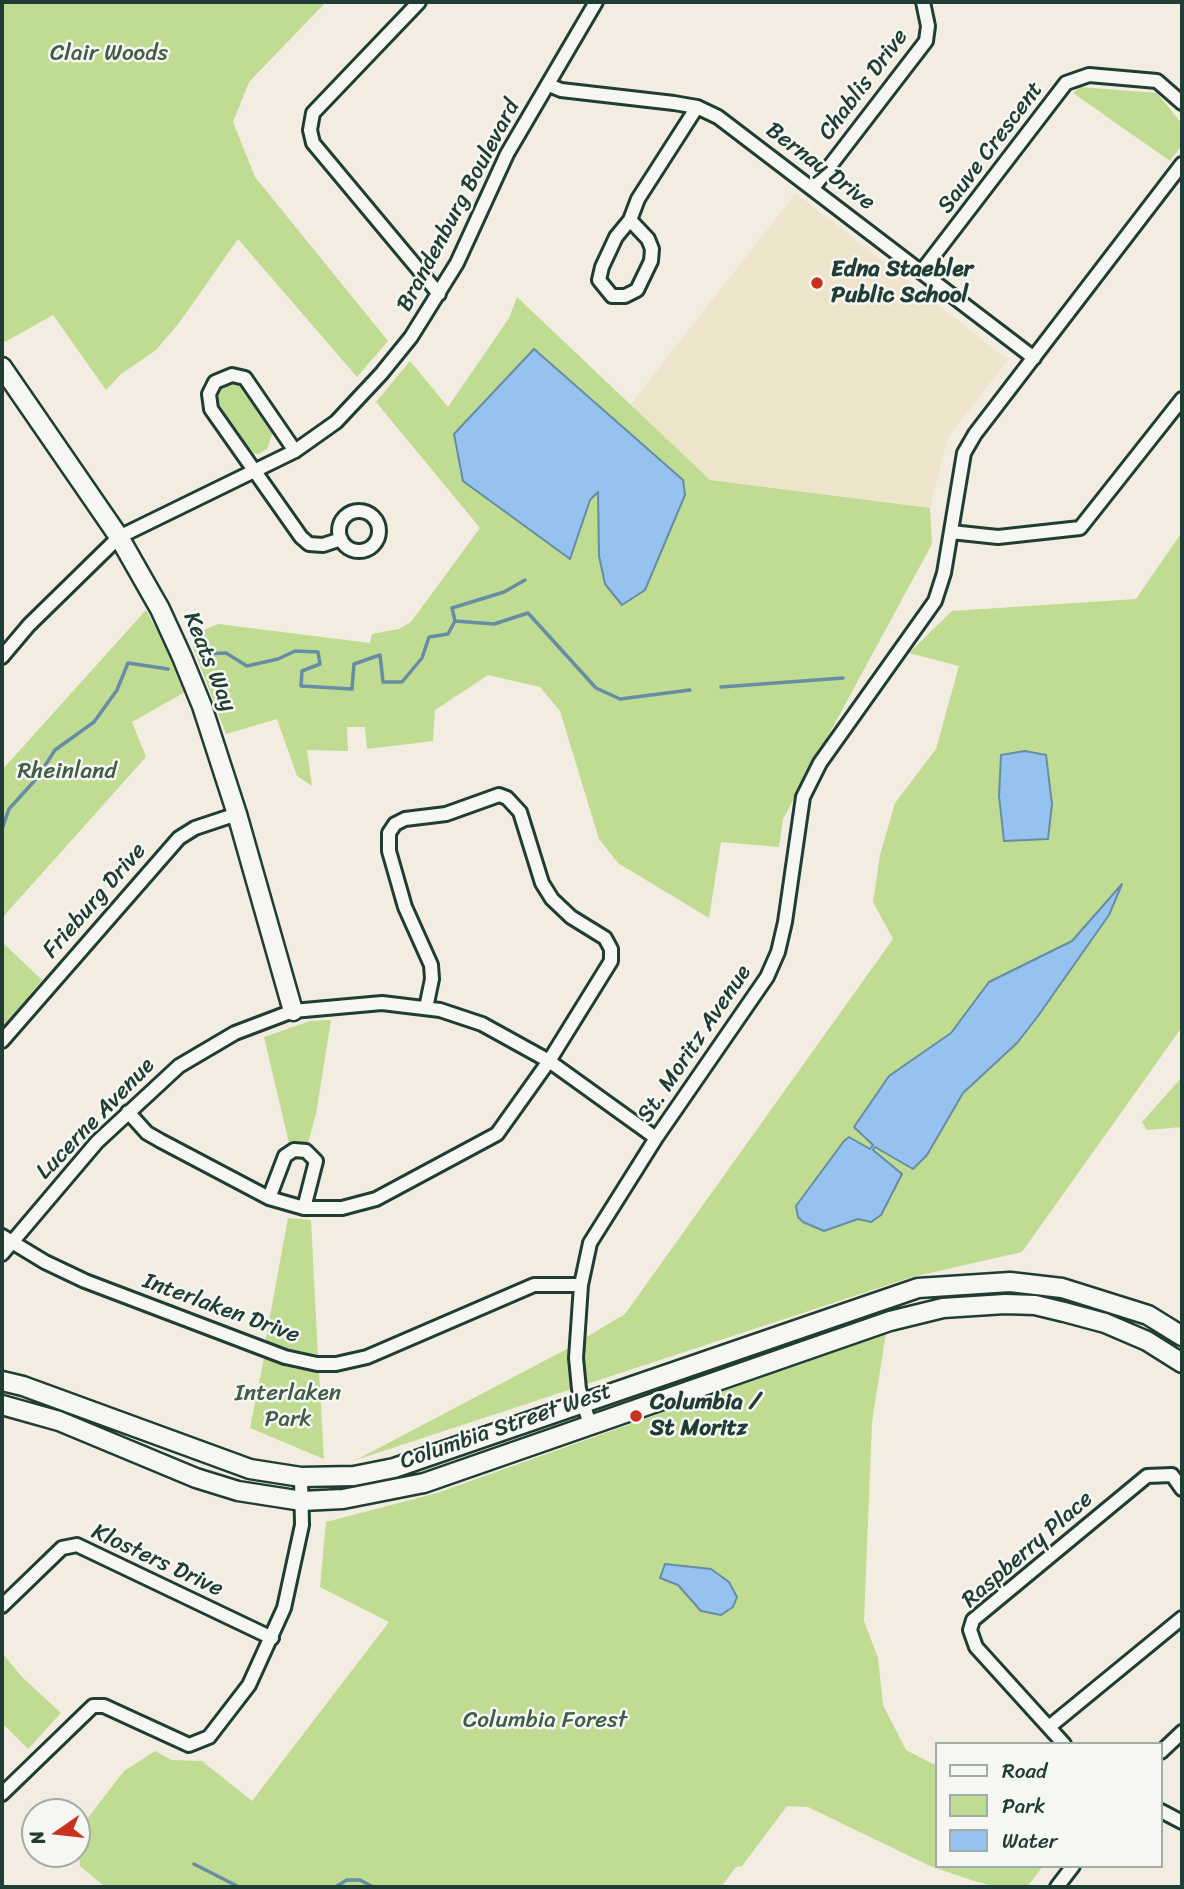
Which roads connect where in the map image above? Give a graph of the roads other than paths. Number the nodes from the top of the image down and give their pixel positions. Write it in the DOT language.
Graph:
graph roads {
  1 [pos="419,2"];
  2 [pos="596,2"];
  3 [pos="923,2"];
  4 [pos="549,85"];
  5 [pos="1182,101"];
  6 [pos="696,107"];
  7 [pos="1182,164"];
  8 [pos="813,188"];
  9 [pos="630,220"];
  10 [pos="922,271"];
  11 [pos="439,294"];
  12 [pos="1034,358"];
  13 [pos="3,373"];
  14 [pos="1182,399"];
  15 [pos="295,452"];
  16 [pos="255,470"];
  17 [pos="951,532"];
  18 [pos="119,537"];
  19 [pos="341,539"];
  20 [pos="2,657"];
  21 [pos="237,814"];
  22 [pos="426,1008"];
  23 [pos="293,1011"];
  24 [pos="2,1041"];
  25 [pos="549,1060"];
  26 [pos="128,1112"];
  27 [pos="656,1138"];
  28 [pos="269,1198"];
  29 [pos="304,1208"];
  30 [pos="6,1239"];
  31 [pos="2,1254"];
  32 [pos="581,1285"];
  33 [pos="1182,1336"];
  34 [pos="1182,1363"];
  35 [pos="2,1381"];
  36 [pos="583,1403"];
  37 [pos="2,1405"];
  38 [pos="590,1425"];
  39 [pos="301,1477"];
  40 [pos="1182,1489"];
  41 [pos="303,1501"];
  42 [pos="2,1606"];
  43 [pos="1182,1618"];
  44 [pos="272,1638"];
  45 [pos="1049,1727"];
  46 [pos="1182,1732"];
  47 [pos="1062,1742"];
  48 [pos="1163,1750"];
  49 [pos="2,1794"];
  50 [pos="1163,1812"];
  51 [pos="1182,1822"];
  52 [pos="1071,1868"];
  53 [pos="1057,1887"];
  1 -- 11 [label="street"];
  2 -- 4 [label="street, Brandenburg Boulevard"];
  3 -- 8 [label="street, Chablis Drive"];
  4 -- 6 [label="street, Bernay Drive"];
  4 -- 11 [label="street, Brandenburg Boulevard"];
  5 -- 10 [label="street, Sauve Crescent"];
  6 -- 8 [label="street, Bernay Drive"];
  6 -- 9 [label="street"];
  7 -- 12 [label="street"];
  8 -- 10 [label="street, Bernay Drive"];
  9 -- 9 [label="street"];
  10 -- 12 [label="street, Bernay Drive"];
  11 -- 15 [label="street, Brandenburg Boulevard"];
  12 -- 17 [label="street, St. Moritz Avenue"];
  13 -- 18 [label="main road, Keats Way"];
  14 -- 17 [label="street"];
  15 -- 16 [label="street, Brandenburg Boulevard"];
  15 -- 16 [label="street"];
  16 -- 18 [label="street, Brandenburg Boulevard"];
  16 -- 19 [label="street"];
  17 -- 27 [label="street, St. Moritz Avenue"];
  18 -- 20 [label="street, Brandenburg Boulevard"];
  18 -- 21 [label="main road, Keats Way"];
  21 -- 23 [label="main road, Keats Way"];
  21 -- 24 [label="street, Frieburg Drive"];
  22 -- 23 [label="street, Lucerne Avenue"];
  22 -- 25 [label="street, Lucerne Avenue"];
  22 -- 25 [label="street"];
  23 -- 26 [label="street, Lucerne Avenue"];
  25 -- 27 [label="street, Lucerne Avenue"];
  25 -- 29 [label="street"];
  26 -- 28 [label="street"];
  26 -- 30 [label="street, Lucerne Avenue"];
  27 -- 32 [label="street, St. Moritz Avenue"];
  28 -- 29 [label="street"];
  28 -- 29 [label="street"];
  30 -- 31 [label="street, Lucerne Avenue"];
  30 -- 32 [label="street, Interlaken Drive"];
  32 -- 36 [label="street, St. Moritz Avenue"];
  33 -- 36 [label="main road, Columbia Street West"];
  34 -- 38 [label="main road, Columbia Street West"];
  35 -- 39 [label="main road, Columbia Street West"];
  36 -- 38 [label="street, St. Moritz Avenue"];
  36 -- 39 [label="main road, Columbia Street West"];
  37 -- 41 [label="main road, Columbia Street West"];
  38 -- 41 [label="main road, Columbia Street West"];
  39 -- 41 [label="street"];
  40 -- 45 [label="street, Raspberry Place"];
  41 -- 44 [label="street"];
  42 -- 44 [label="street, Klosters Drive"];
  43 -- 45 [label="street"];
  44 -- 49 [label="street"];
  45 -- 47 [label="street, Raspberry Place"];
  46 -- 48 [label="street"];
  50 -- 51 [label="street"];
  52 -- 53 [label="street"];
}
